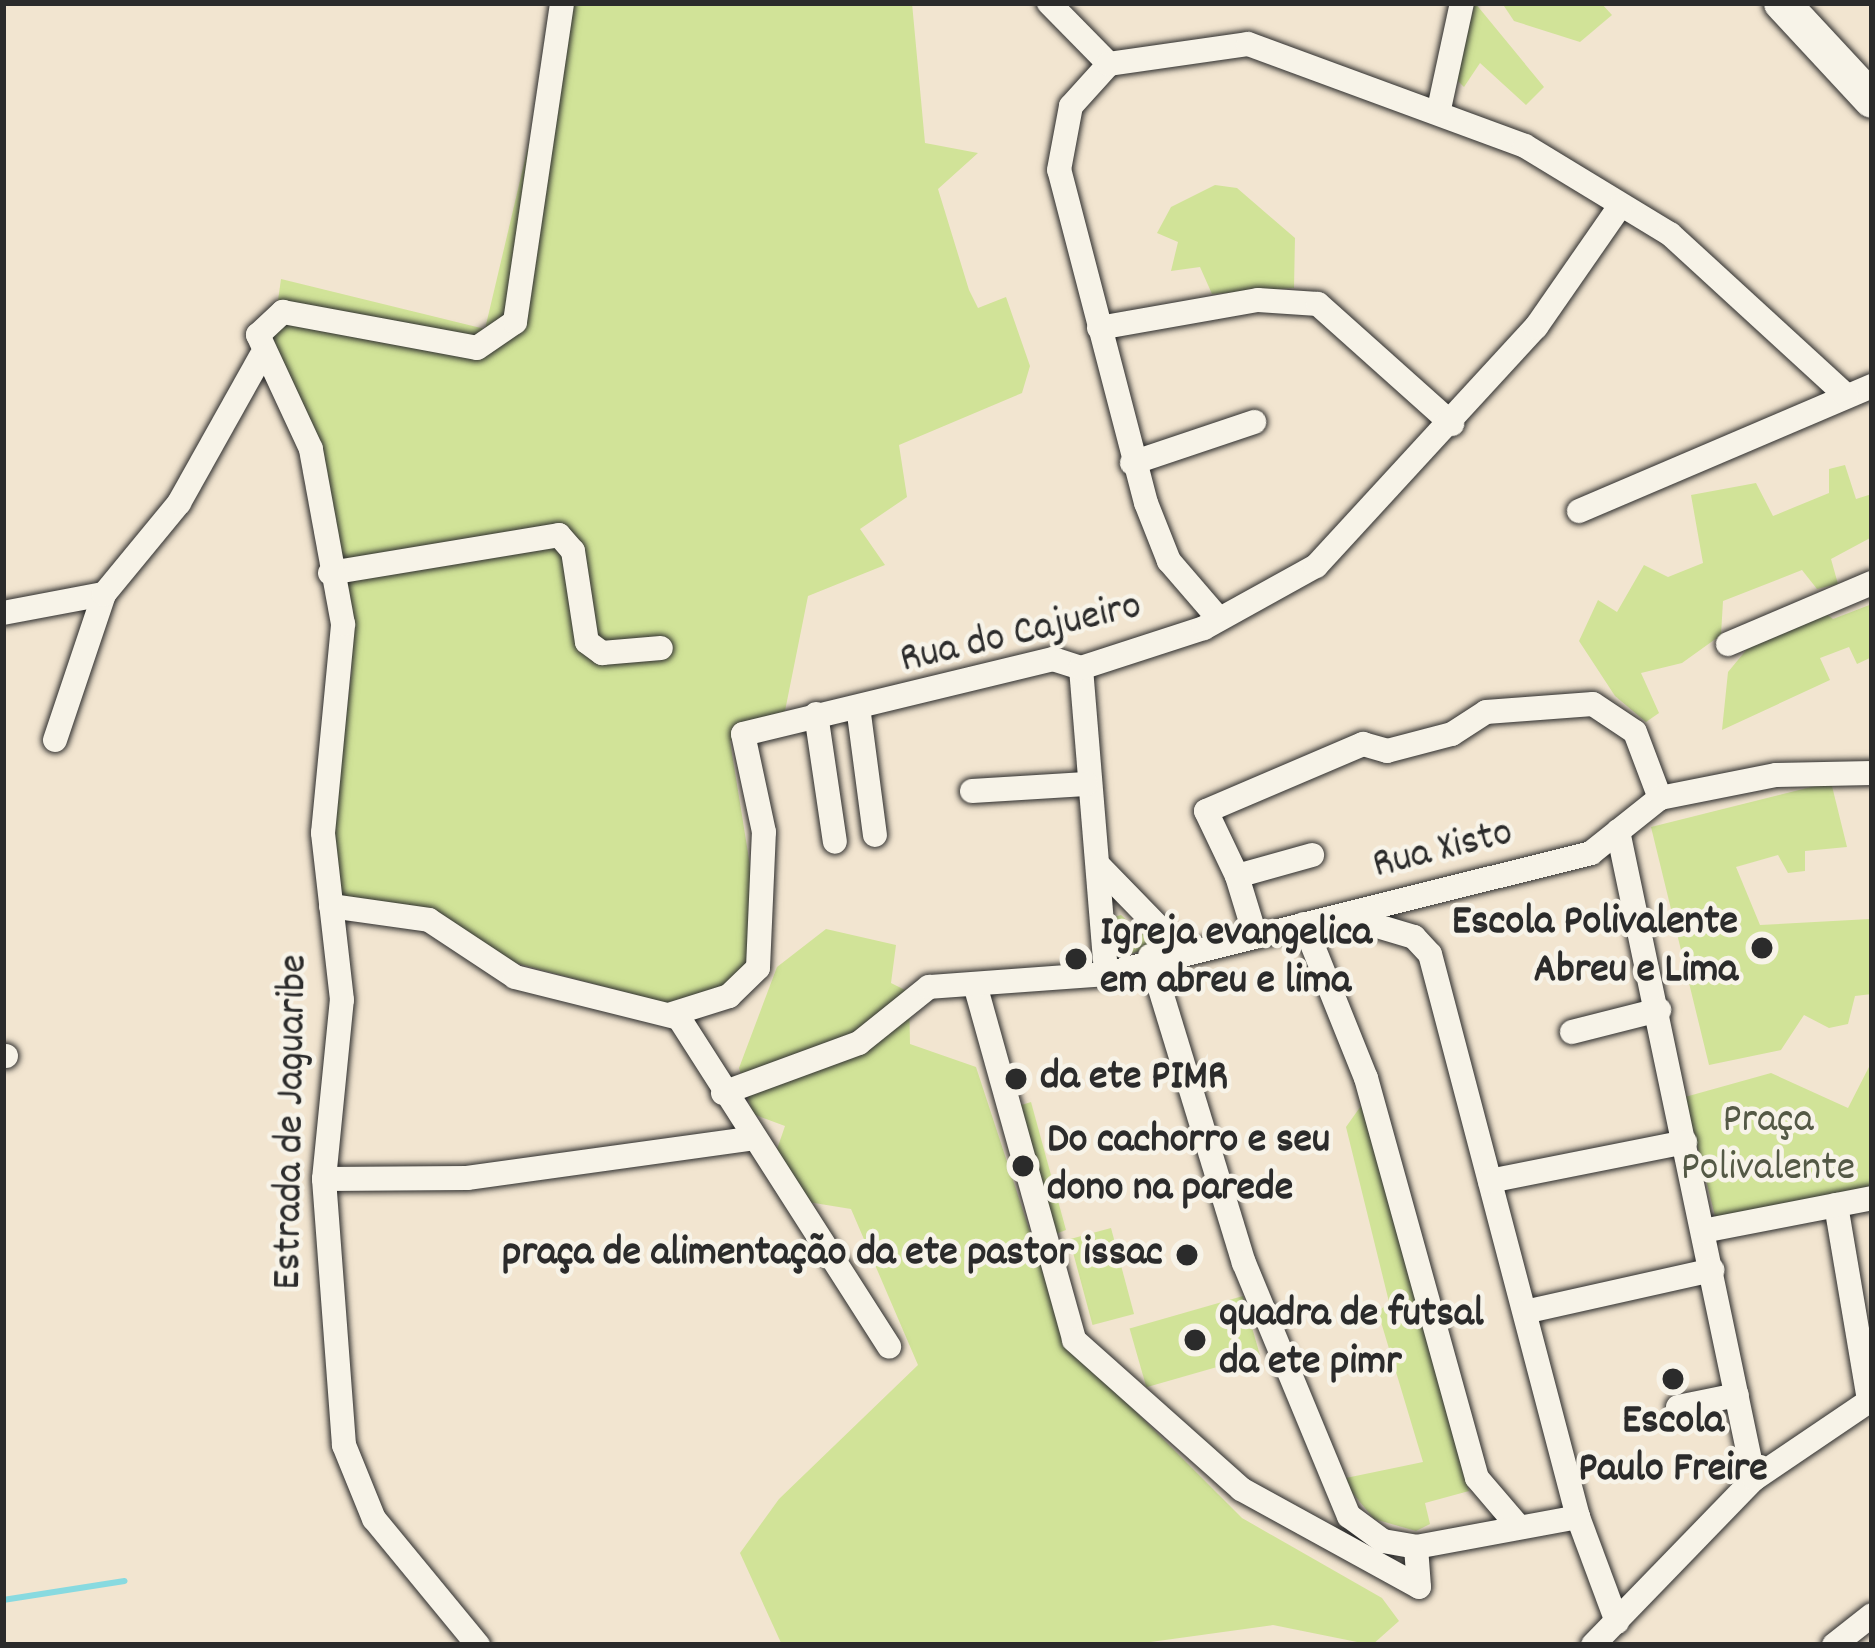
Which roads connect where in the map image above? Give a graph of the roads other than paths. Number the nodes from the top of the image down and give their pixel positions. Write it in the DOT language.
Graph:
graph roads {
  1 [pos="562,3"];
  2 [pos="1049,3"];
  3 [pos="1462,3"];
  4 [pos="1782,3"];
  5 [pos="1109,64"];
  6 [pos="1872,100"];
  7 [pos="1439,109"];
  8 [pos="1620,206"];
  9 [pos="1099,328"];
  10 [pos="262,356"];
  11 [pos="1872,386"];
  12 [pos="1846,395"];
  13 [pos="1254,422"];
  14 [pos="1453,424"];
  15 [pos="1132,463"];
  16 [pos="1579,511"];
  17 [pos="330,573"];
  18 [pos="1872,583"];
  19 [pos="104,594"];
  20 [pos="3,614"];
  21 [pos="1219,619"];
  22 [pos="1728,644"];
  23 [pos="661,648"];
  24 [pos="1082,668"];
  25 [pos="816,714"];
  26 [pos="860,714"];
  27 [pos="55,740"];
  28 [pos="1872,773"];
  29 [pos="1086,784"];
  30 [pos="972,791"];
  31 [pos="1660,797"];
  32 [pos="875,835"];
  33 [pos="1610,840"];
  34 [pos="835,842"];
  35 [pos="1312,855"];
  36 [pos="1094,857"];
  37 [pos="1237,876"];
  38 [pos="331,906"];
  39 [pos="1345,916"];
  40 [pos="1304,924"];
  41 [pos="1255,935"];
  42 [pos="1181,950"];
  43 [pos="1150,956"];
  44 [pos="1106,974"];
  45 [pos="984,989"];
  46 [pos="1659,1010"];
  47 [pos="672,1014"];
  48 [pos="1572,1032"];
  49 [pos="723,1093"];
  50 [pos="749,1139"];
  51 [pos="1685,1142"];
  52 [pos="324,1179"];
  53 [pos="1490,1181"];
  54 [pos="1872,1198"];
  55 [pos="1836,1205"];
  56 [pos="1703,1231"];
  57 [pos="1712,1270"];
  58 [pos="1529,1311"];
  59 [pos="889,1347"];
  60 [pos="1737,1395"];
  61 [pos="1870,1400"];
  62 [pos="1678,1407"];
  63 [pos="1754,1479"];
  64 [pos="1578,1517"];
  65 [pos="1518,1526"];
  66 [pos="1416,1547"];
  67 [pos="1872,1615"];
  68 [pos="1617,1622"];
  69 [pos="478,1645"];
  70 [pos="1593,1645"];
  71 [pos="1834,1645"];
  1 -- 10 [label="street"];
  2 -- 5 [label="street"];
  3 -- 7 [label="street"];
  4 -- 6 [label="highway"];
  5 -- 7 [label="street"];
  5 -- 9 [label="street"];
  7 -- 8 [label="street"];
  8 -- 12 [label="street"];
  8 -- 14 [label="street, Rua do Cajueiro"];
  9 -- 14 [label="street"];
  9 -- 15 [label="street"];
  10 -- 17 [label="street, Estrada de Jaguaribe"];
  10 -- 19 [label="street"];
  11 -- 12 [label="street"];
  12 -- 16 [label="street"];
  13 -- 15 [label="street"];
  14 -- 21 [label="street, Rua do Cajueiro"];
  15 -- 21 [label="street"];
  17 -- 23 [label="street"];
  17 -- 38 [label="street, Estrada de Jaguaribe"];
  18 -- 22 [label="street"];
  19 -- 20 [label="street"];
  19 -- 27 [label="street"];
  21 -- 24 [label="street, Rua do Cajueiro"];
  24 -- 26 [label="street, Rua do Cajueiro"];
  24 -- 29 [label="street"];
  25 -- 26 [label="street, Rua do Cajueiro"];
  25 -- 34 [label="street"];
  25 -- 47 [label="street, Rua do Cajueiro"];
  26 -- 32 [label="street"];
  28 -- 31 [label="street"];
  29 -- 30 [label="street"];
  29 -- 36 [label="street"];
  31 -- 33 [label="street"];
  31 -- 37 [label="street"];
  33 -- 39 [label="street, Rua Xisto"];
  33 -- 46 [label="street"];
  35 -- 37 [label="street"];
  36 -- 42 [label="street"];
  36 -- 44 [label="street"];
  37 -- 41 [label="street"];
  38 -- 47 [label="street"];
  38 -- 52 [label="street, Estrada de Jaguaribe"];
  39 -- 40 [label="street"];
  39 -- 53 [label="street, Rua Xisto"];
  40 -- 41 [label="street"];
  40 -- 65 [label="street"];
  41 -- 42 [label="street"];
  42 -- 43 [label="street"];
  43 -- 44 [label="street"];
  43 -- 66 [label="street"];
  44 -- 45 [label="street"];
  45 -- 49 [label="street"];
  45 -- 66 [label="street"];
  46 -- 48 [label="street"];
  46 -- 51 [label="street"];
  47 -- 49 [label="street"];
  49 -- 50 [label="street"];
  50 -- 52 [label="street"];
  50 -- 59 [label="street"];
  51 -- 53 [label="street"];
  51 -- 56 [label="street"];
  52 -- 69 [label="street, Estrada de Jaguaribe"];
  53 -- 58 [label="street"];
  54 -- 55 [label="street"];
  55 -- 56 [label="street"];
  55 -- 61 [label="street"];
  56 -- 57 [label="street"];
  57 -- 58 [label="street"];
  57 -- 60 [label="street"];
  58 -- 64 [label="street"];
  60 -- 62 [label="street"];
  60 -- 63 [label="street"];
  61 -- 63 [label="street"];
  63 -- 68 [label="street"];
  64 -- 65 [label="street"];
  64 -- 68 [label="street"];
  65 -- 66 [label="street"];
  67 -- 71 [label="street"];
  68 -- 70 [label="street"];
}
